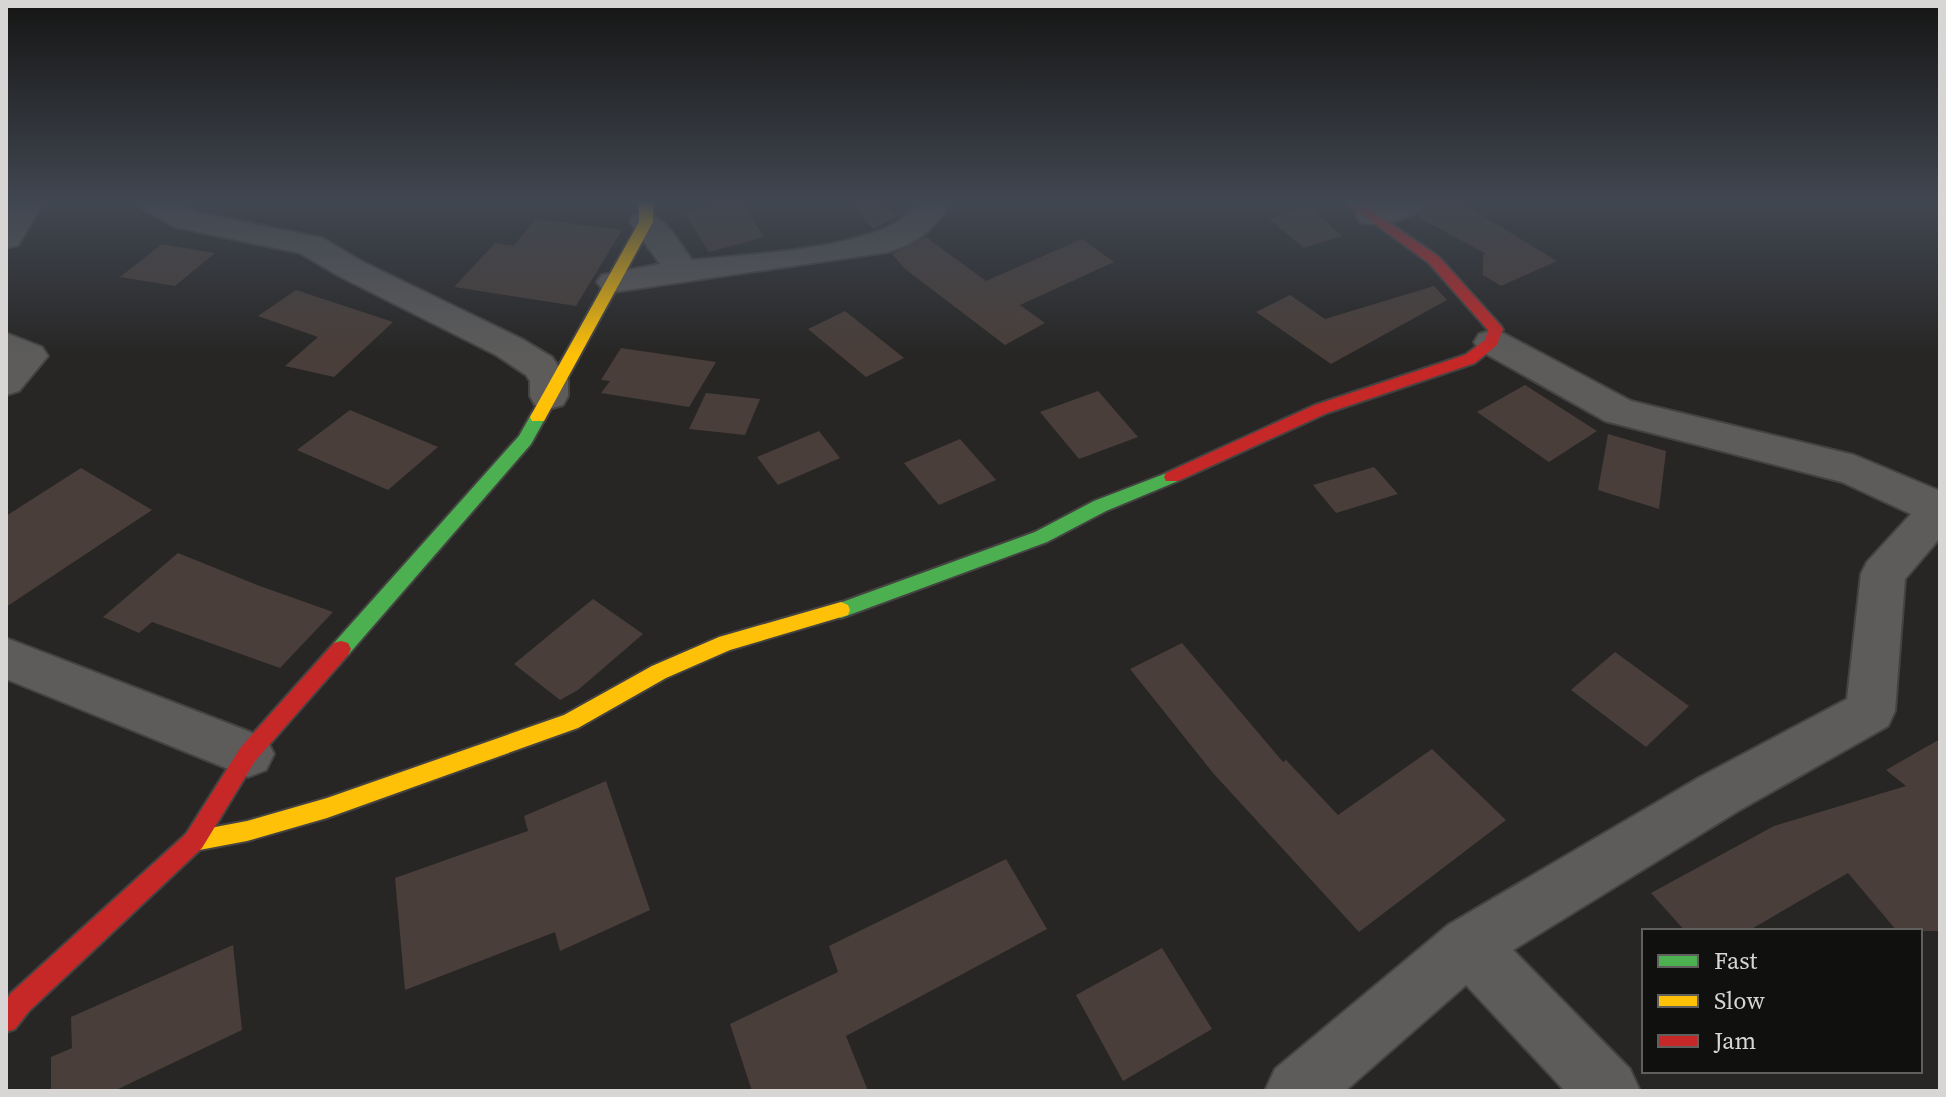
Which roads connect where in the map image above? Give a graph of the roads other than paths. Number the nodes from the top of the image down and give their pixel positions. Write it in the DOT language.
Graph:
graph roads {
  1 [pos="324,253"];
  2 [pos="627,253"];
  3 [pos="672,253"];
  4 [pos="822,253"];
  5 [pos="1424,253"];
  6 [pos="682,270"];
  7 [pos="614,282"];
  8 [pos="1492,342"];
  9 [pos="6,345"];
  10 [pos="6,382"];
  11 [pos="549,396"];
  12 [pos="1940,510"];
  13 [pos="6,658"];
  14 [pos="248,754"];
  15 [pos="194,841"];
  16 [pos="1468,945"];
  17 [pos="6,1020"];
  18 [pos="1297,1091"];
  19 [pos="1608,1091"];
  1 -- 11 [label="street"];
  2 -- 7 [label="street"];
  3 -- 6 [label="street"];
  4 -- 6 [label="street"];
  5 -- 8 [label="street"];
  6 -- 7 [label="street"];
  7 -- 11 [label="street"];
  8 -- 12 [label="street"];
  8 -- 15 [label="street"];
  9 -- 10 [label="street"];
  11 -- 14 [label="street"];
  12 -- 16 [label="street"];
  13 -- 14 [label="street"];
  14 -- 15 [label="street"];
  15 -- 17 [label="street"];
  16 -- 18 [label="street"];
  16 -- 19 [label="street"];
}
